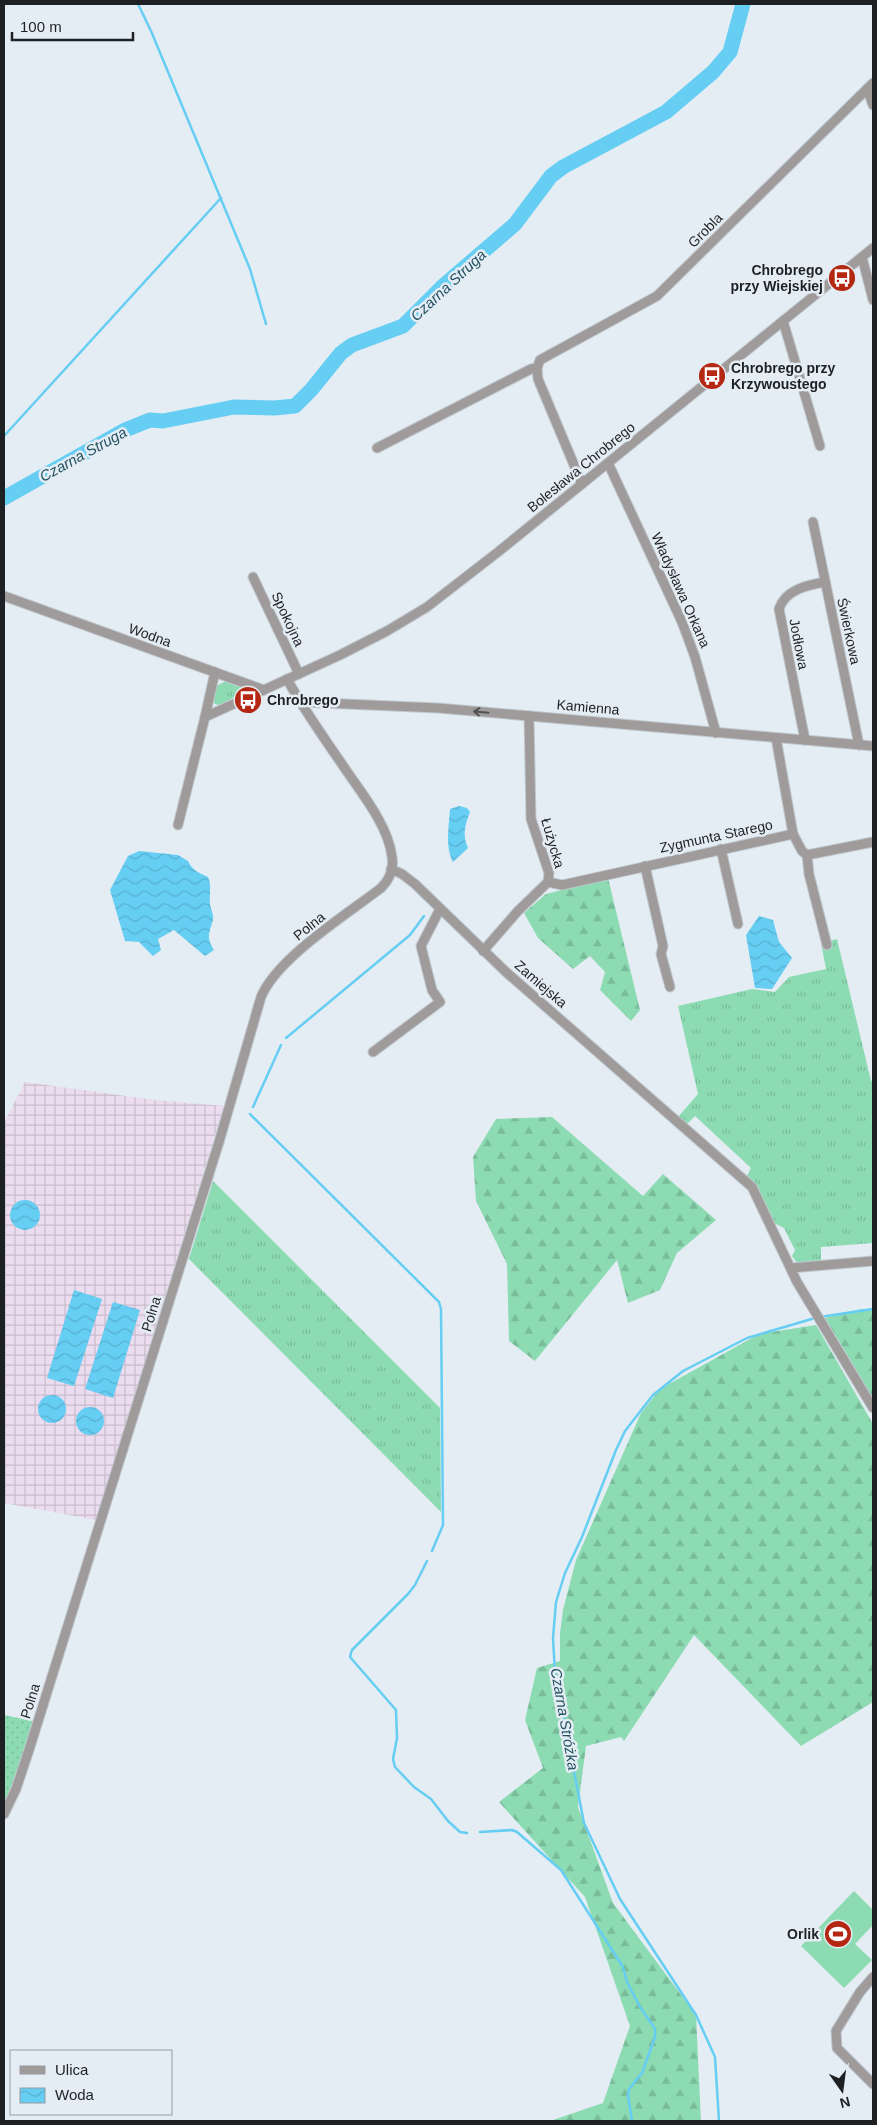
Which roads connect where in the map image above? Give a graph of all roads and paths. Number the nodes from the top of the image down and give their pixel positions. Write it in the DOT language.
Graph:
graph roads {
  1 [pos="870,86"];
  2 [pos="873,105"];
  3 [pos="873,248"];
  4 [pos="862,257"];
  5 [pos="873,300"];
  6 [pos="782,321"];
  7 [pos="537,368"];
  8 [pos="820,446"];
  9 [pos="377,448"];
  10 [pos="608,463"];
  11 [pos="582,484"];
  12 [pos="813,522"];
  13 [pos="253,576"];
  14 [pos="825,582"];
  15 [pos="4,596"];
  16 [pos="215,672"];
  17 [pos="299,674"];
  18 [pos="287,679"];
  19 [pos="264,690"];
  20 [pos="300,702"];
  21 [pos="529,716"];
  22 [pos="205,718"];
  23 [pos="716,733"];
  24 [pos="776,738"];
  25 [pos="805,740"];
  26 [pos="859,745"];
  27 [pos="873,746"];
  28 [pos="178,825"];
  29 [pos="793,834"];
  30 [pos="873,842"];
  31 [pos="721,849"];
  32 [pos="807,855"];
  33 [pos="645,866"];
  34 [pos="392,869"];
  35 [pos="548,882"];
  36 [pos="440,909"];
  37 [pos="738,924"];
  38 [pos="827,945"];
  39 [pos="483,951"];
  40 [pos="670,987"];
  41 [pos="373,1052"];
  42 [pos="873,1261"];
  43 [pos="791,1268"];
  44 [pos="873,1408"];
  45 [pos="4,1814"];
  46 [pos="873,1977"];
  47 [pos="873,2084"];
  1 -- 2 [label="street"];
  1 -- 7 [label="street, Grobla"];
  3 -- 4 [label="street, Bolesława Chrobrego"];
  4 -- 5 [label="street"];
  4 -- 6 [label="street, Bolesława Chrobrego"];
  6 -- 8 [label="street"];
  6 -- 10 [label="street, Bolesława Chrobrego"];
  7 -- 9 [label="street, Grobla"];
  7 -- 11 [label="street"];
  10 -- 11 [label="street, Bolesława Chrobrego"];
  10 -- 23 [label="street, Władysława Orkana"];
  11 -- 17 [label="street, Bolesława Chrobrego"];
  12 -- 14 [label="street, Świerkowa"];
  13 -- 17 [label="street, Spokojna"];
  14 -- 25 [label="street, Jodłowa"];
  14 -- 26 [label="street, Świerkowa"];
  15 -- 16 [label="street, Wodna"];
  16 -- 19 [label="street, Wodna"];
  16 -- 22 [label="street"];
  17 -- 18 [label="street, Bolesława Chrobrego"];
  18 -- 19 [label="street"];
  18 -- 20 [label="street"];
  19 -- 22 [label="street"];
  21 -- 20 [label="street, Kamienna, one-way"];
  20 -- 34 [label="street"];
  21 -- 23 [label="street, Kamienna"];
  21 -- 35 [label="street, Łużycka"];
  22 -- 28 [label="street"];
  23 -- 24 [label="street, Kamienna"];
  24 -- 25 [label="street, Kamienna"];
  24 -- 29 [label="street, Zygmunta Starego"];
  25 -- 26 [label="street, Kamienna"];
  26 -- 27 [label="street, Kamienna"];
  29 -- 31 [label="street, Zygmunta Starego"];
  29 -- 32 [label="street, Zygmunta Starego"];
  30 -- 32 [label="street"];
  31 -- 33 [label="street, Zygmunta Starego"];
  31 -- 37 [label="street"];
  32 -- 38 [label="street, Zygmunta Starego"];
  33 -- 35 [label="street, Zygmunta Starego"];
  33 -- 40 [label="street, Zygmunta Starego"];
  34 -- 36 [label="street, Zamiejska"];
  34 -- 45 [label="street, Polna"];
  35 -- 39 [label="street, Łużycka"];
  36 -- 39 [label="street, Zamiejska"];
  36 -- 41 [label="street"];
  39 -- 43 [label="street, Zamiejska"];
  42 -- 43 [label="street"];
  43 -- 44 [label="street, Zamiejska"];
  46 -- 47 [label="street"];
}
